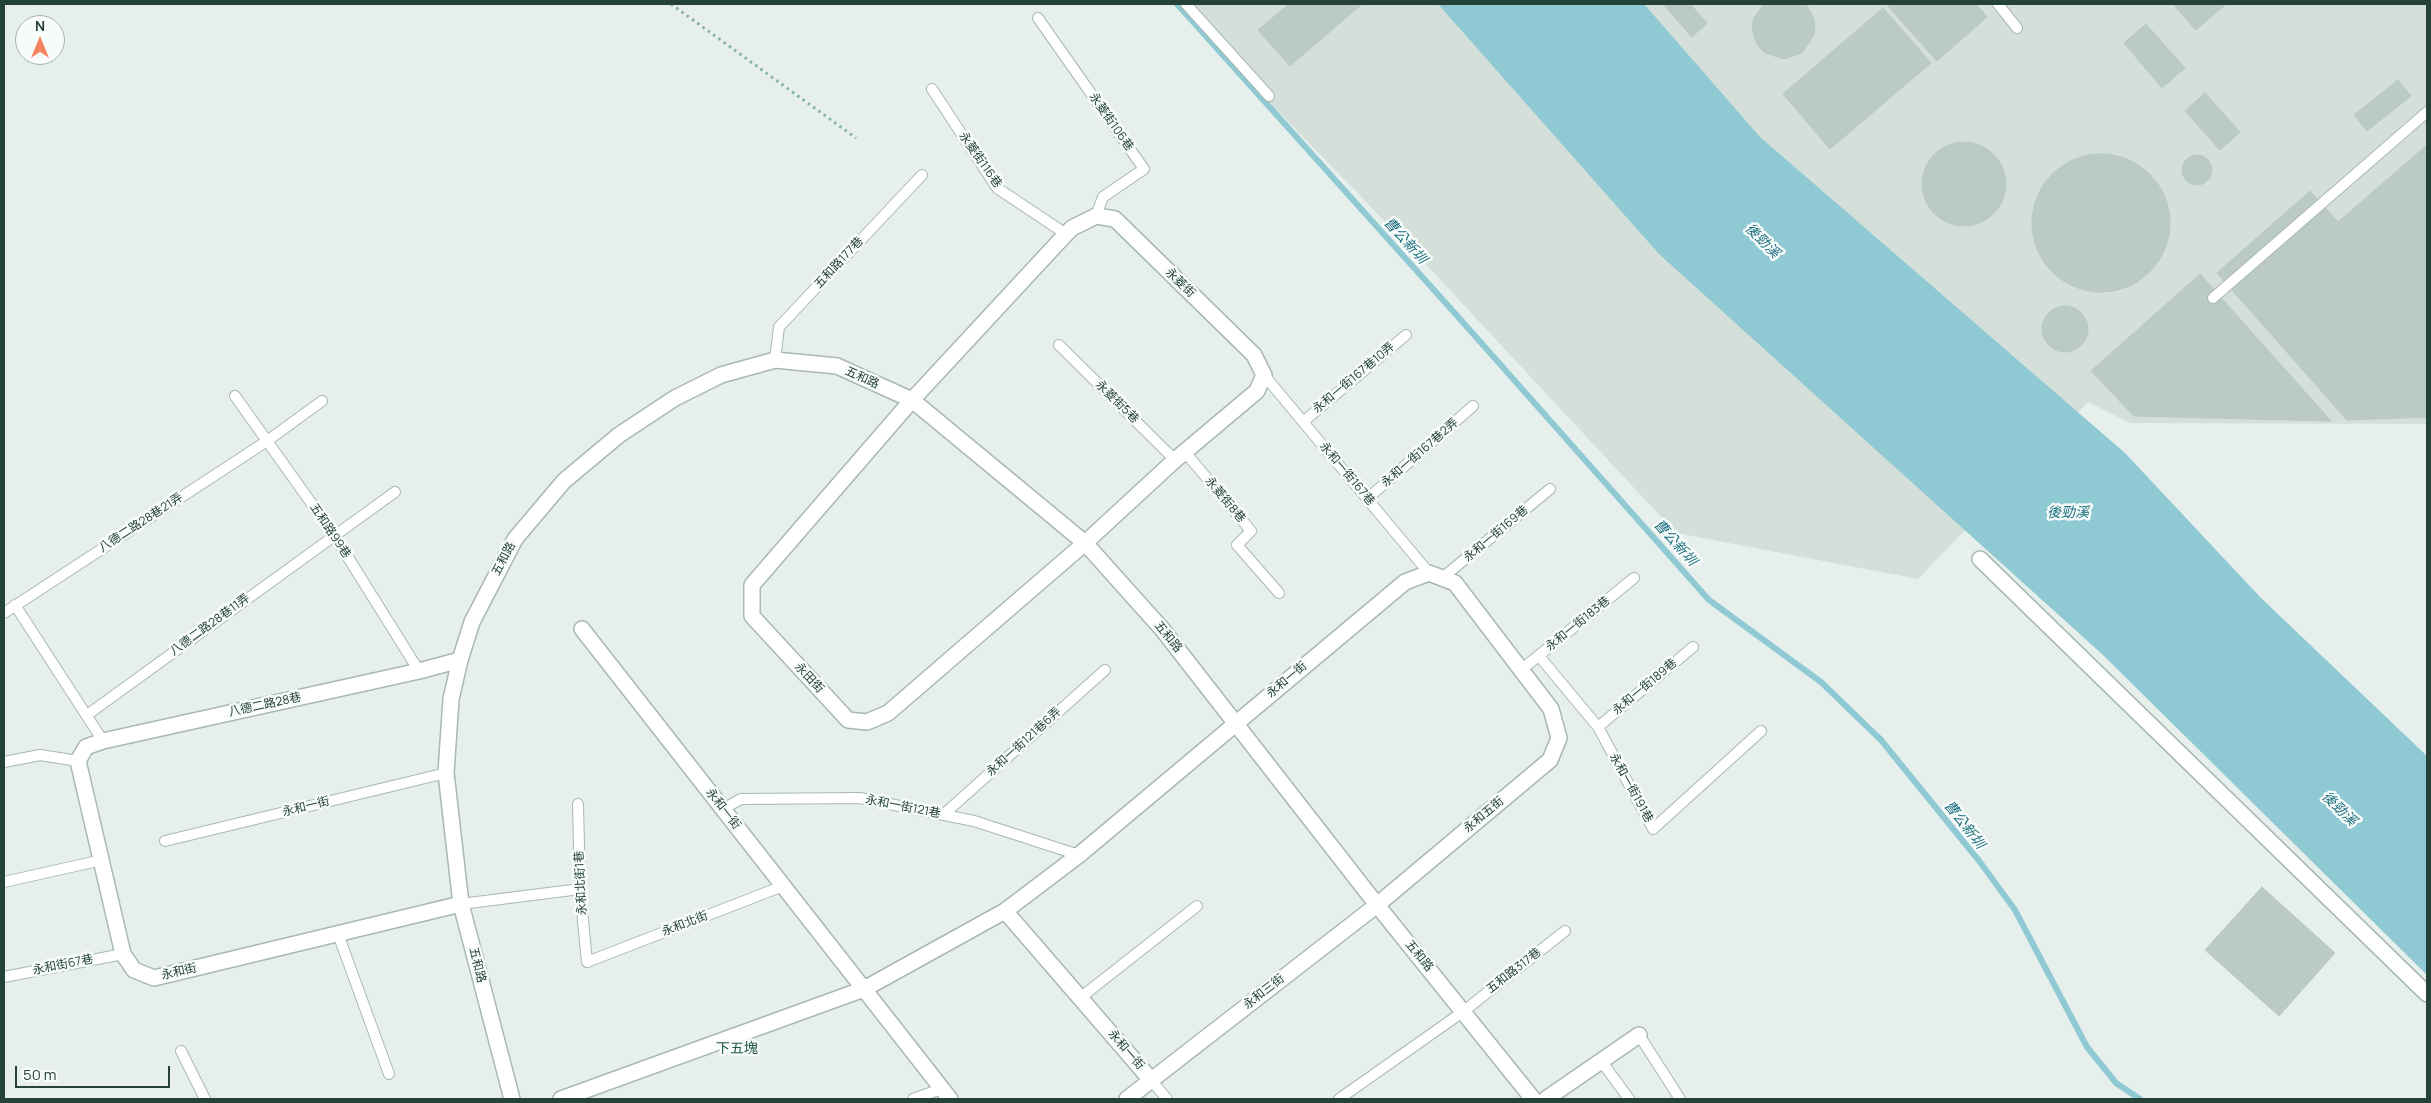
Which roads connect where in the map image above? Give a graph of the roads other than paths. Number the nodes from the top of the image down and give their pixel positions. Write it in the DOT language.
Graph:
graph roads {
  1 [pos="1186,4"];
  2 [pos="1998,4"];
  3 [pos="1038,18"];
  4 [pos="2017,28"];
  5 [pos="932,88"];
  6 [pos="1269,96"];
  7 [pos="2427,112"];
  8 [pos="922,175"];
  9 [pos="1096,216"];
  10 [pos="1066,234"];
  11 [pos="2213,298"];
  12 [pos="1406,335"];
  13 [pos="1059,345"];
  14 [pos="775,360"];
  15 [pos="1264,375"];
  16 [pos="235,396"];
  17 [pos="912,400"];
  18 [pos="322,401"];
  19 [pos="1473,406"];
  20 [pos="1303,422"];
  21 [pos="267,441"];
  22 [pos="1180,456"];
  23 [pos="1550,489"];
  24 [pos="395,492"];
  25 [pos="1368,499"];
  26 [pos="334,535"];
  27 [pos="1085,543"];
  28 [pos="1980,559"];
  29 [pos="1436,576"];
  30 [pos="1634,578"];
  31 [pos="1279,593"];
  32 [pos="15,605"];
  33 [pos="4,613"];
  34 [pos="582,630"];
  35 [pos="1693,647"];
  36 [pos="1539,656"];
  37 [pos="460,660"];
  38 [pos="1105,670"];
  39 [pos="1521,670"];
  40 [pos="418,672"];
  41 [pos="87,715"];
  42 [pos="1237,723"];
  43 [pos="1598,727"];
  44 [pos="1761,731"];
  45 [pos="103,741"];
  46 [pos="78,761"];
  47 [pos="4,762"];
  48 [pos="446,772"];
  49 [pos="578,804"];
  50 [pos="723,809"];
  51 [pos="943,815"];
  52 [pos="165,841"];
  53 [pos="1079,855"];
  54 [pos="102,860"];
  55 [pos="4,882"];
  56 [pos="783,886"];
  57 [pos="580,889"];
  58 [pos="461,904"];
  59 [pos="1377,905"];
  60 [pos="1197,906"];
  61 [pos="1005,912"];
  62 [pos="1565,931"];
  63 [pos="338,934"];
  64 [pos="123,954"];
  65 [pos="587,962"];
  66 [pos="4,977"];
  67 [pos="864,989"];
  68 [pos="2427,994"];
  69 [pos="1080,998"];
  70 [pos="1464,1011"];
  71 [pos="1639,1035"];
  72 [pos="182,1051"];
  73 [pos="1602,1062"];
  74 [pos="388,1074"];
  75 [pos="1151,1080"];
  76 [pos="946,1094"];
  77 [pos="205,1099"];
  78 [pos="512,1099"];
  79 [pos="561,1099"];
  80 [pos="913,1099"];
  81 [pos="1127,1099"];
  82 [pos="1167,1099"];
  83 [pos="1339,1099"];
  84 [pos="1533,1099"];
  85 [pos="1546,1099"];
  86 [pos="1629,1099"];
  87 [pos="1680,1099"];
  1 -- 6 [label="lane"];
  2 -- 4 [label="lane"];
  3 -- 9 [label="lane, 永菱街106巷"];
  5 -- 10 [label="lane, 永菱街116巷"];
  7 -- 11 [label="lane"];
  8 -- 14 [label="lane, 五和路177巷"];
  9 -- 10 [label="street"];
  9 -- 15 [label="street, 永菱街"];
  10 -- 17 [label="street"];
  12 -- 20 [label="lane, 永和一街167巷10弄"];
  13 -- 22 [label="lane, 永菱街5巷"];
  14 -- 17 [label="street, 五和路"];
  14 -- 37 [label="street, 五和路"];
  15 -- 20 [label="lane, 永和一街167巷"];
  15 -- 22 [label="street"];
  16 -- 21 [label="lane, 五和路99巷"];
  17 -- 27 [label="street, 五和路"];
  17 -- 27 [label="street, 永田街"];
  18 -- 21 [label="lane, 八德二路28巷21弄"];
  19 -- 25 [label="lane, 永和一街167巷2弄"];
  20 -- 25 [label="lane, 永和一街167巷"];
  21 -- 26 [label="lane, 五和路99巷"];
  21 -- 32 [label="lane, 八德二路28巷21弄"];
  22 -- 27 [label="street"];
  22 -- 31 [label="lane, 永菱街8巷"];
  23 -- 29 [label="lane, 永和一街169巷"];
  24 -- 26 [label="lane, 八德二路28巷11弄"];
  25 -- 29 [label="lane, 永和一街167巷"];
  26 -- 40 [label="lane, 五和路99巷"];
  26 -- 41 [label="lane, 八德二路28巷11弄"];
  27 -- 42 [label="street, 五和路"];
  28 -- 68 [label="street"];
  29 -- 39 [label="street"];
  29 -- 42 [label="street, 永和一街"];
  30 -- 36 [label="lane, 永和一街183巷"];
  32 -- 33 [label="lane, 八德二路28巷21弄"];
  32 -- 41 [label="lane"];
  34 -- 50 [label="street, 永和一街"];
  35 -- 43 [label="lane, 永和一街189巷"];
  36 -- 39 [label="lane, 永和一街183巷"];
  36 -- 43 [label="lane, 永和一街191巷"];
  37 -- 40 [label="street, 八德二路28巷"];
  37 -- 48 [label="street, 五和路"];
  38 -- 51 [label="lane, 永和一街121巷6弄"];
  39 -- 59 [label="street, 永和五街"];
  40 -- 45 [label="street, 八德二路28巷"];
  41 -- 45 [label="lane"];
  42 -- 53 [label="street, 永和一街"];
  42 -- 59 [label="street, 五和路"];
  43 -- 44 [label="lane, 永和一街191巷"];
  45 -- 46 [label="street, 八德二路28巷"];
  46 -- 47 [label="lane"];
  46 -- 54 [label="street"];
  48 -- 52 [label="lane, 永和一街"];
  48 -- 58 [label="street, 五和路"];
  49 -- 57 [label="lane, 永和北街1巷"];
  50 -- 51 [label="lane, 永和一街121巷"];
  50 -- 56 [label="street, 永和一街"];
  51 -- 53 [label="lane, 永和一街121巷"];
  53 -- 61 [label="street, 永和一街"];
  54 -- 55 [label="lane"];
  54 -- 64 [label="street, 永和街"];
  56 -- 65 [label="lane, 永和北街"];
  56 -- 67 [label="street, 永和一街"];
  57 -- 58 [label="lane"];
  57 -- 65 [label="lane, 永和北街1巷"];
  58 -- 63 [label="street, 永和街"];
  58 -- 78 [label="street, 五和路"];
  59 -- 70 [label="street, 五和路"];
  59 -- 75 [label="street, 永和三街"];
  60 -- 69 [label="lane"];
  61 -- 67 [label="street, 永和一街"];
  61 -- 69 [label="street, 永和一街"];
  62 -- 70 [label="lane, 五和路317巷"];
  63 -- 64 [label="street, 永和街"];
  63 -- 74 [label="lane"];
  64 -- 66 [label="lane, 永和街67巷"];
  67 -- 76 [label="street"];
  67 -- 79 [label="street, 永和一街"];
  69 -- 75 [label="street, 永和一街"];
  70 -- 83 [label="lane"];
  70 -- 84 [label="street, 五和路"];
  71 -- 73 [label="street"];
  71 -- 87 [label="lane"];
  72 -- 77 [label="lane"];
  73 -- 85 [label="street"];
  73 -- 86 [label="lane"];
  75 -- 81 [label="street, 永和三街"];
  75 -- 82 [label="lane"];
  76 -- 80 [label="lane"];
}
